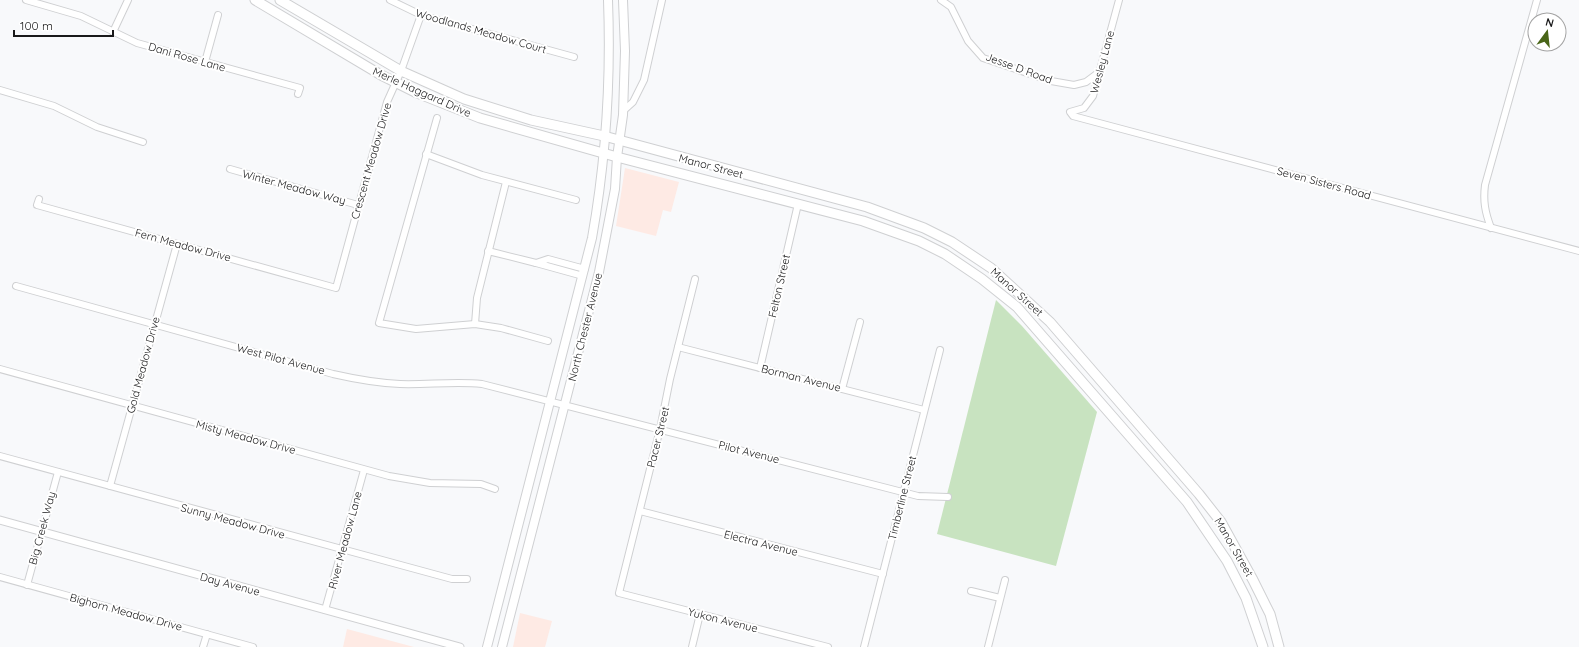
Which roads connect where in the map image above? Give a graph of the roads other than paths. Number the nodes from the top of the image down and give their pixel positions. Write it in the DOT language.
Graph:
graph roads {
  1 [pos="26,0"];
  2 [pos="128,0"];
  3 [pos="255,0"];
  4 [pos="280,0"];
  5 [pos="390,0"];
  6 [pos="608,0"];
  7 [pos="623,0"];
  8 [pos="662,0"];
  9 [pos="941,0"];
  10 [pos="1119,0"];
  11 [pos="1537,0"];
  12 [pos="34,1"];
  13 [pos="218,15"];
  14 [pos="421,15"];
  15 [pos="113,32"];
  16 [pos="574,57"];
  17 [pos="205,62"];
  18 [pos="401,71"];
  19 [pos="1098,73"];
  20 [pos="396,83"];
  21 [pos="0,90"];
  22 [pos="298,94"];
  23 [pos="623,111"];
  24 [pos="1070,112"];
  25 [pos="437,118"];
  26 [pos="604,136"];
  27 [pos="619,140"];
  28 [pos="143,142"];
  29 [pos="603,152"];
  30 [pos="426,154"];
  31 [pos="617,157"];
  32 [pos="230,169"];
  33 [pos="506,182"];
  34 [pos="39,199"];
  35 [pos="576,200"];
  36 [pos="798,204"];
  37 [pos="358,205"];
  38 [pos="1491,228"];
  39 [pos="177,244"];
  40 [pos="488,251"];
  41 [pos="1579,251"];
  42 [pos="584,272"];
  43 [pos="695,279"];
  44 [pos="16,286"];
  45 [pos="336,288"];
  46 [pos="860,322"];
  47 [pos="475,324"];
  48 [pos="155,325"];
  49 [pos="548,341"];
  50 [pos="678,347"];
  51 [pos="940,350"];
  52 [pos="760,368"];
  53 [pos="0,369"];
  54 [pos="842,389"];
  55 [pos="551,400"];
  56 [pos="565,404"];
  57 [pos="132,406"];
  58 [pos="924,410"];
  59 [pos="660,429"];
  60 [pos="0,456"];
  61 [pos="364,470"];
  62 [pos="58,472"];
  63 [pos="110,486"];
  64 [pos="495,489"];
  65 [pos="904,492"];
  66 [pos="948,497"];
  67 [pos="640,511"];
  68 [pos="0,520"];
  69 [pos="41,532"];
  70 [pos="342,551"];
  71 [pos="883,574"];
  72 [pos="0,577"];
  73 [pos="467,579"];
  74 [pos="1005,580"];
  75 [pos="27,584"];
  76 [pos="971,591"];
  77 [pos="619,593"];
  78 [pos="1000,598"];
  79 [pos="325,610"];
  80 [pos="700,614"];
  81 [pos="207,634"];
  82 [pos="203,647"];
  83 [pos="253,647"];
  84 [pos="460,647"];
  85 [pos="487,647"];
  86 [pos="502,647"];
  87 [pos="692,647"];
  88 [pos="828,647"];
  89 [pos="864,647"];
  90 [pos="988,647"];
  91 [pos="1263,647"];
  92 [pos="1279,647"];
  1 -- 12 [label="street, Dani Rose Lane"];
  2 -- 15 [label="street"];
  3 -- 20 [label="main road, Merle Haggard Drive"];
  4 -- 18 [label="main road, Merle Haggard Drive"];
  5 -- 14 [label="street, Woodlands Meadow Court"];
  6 -- 26 [label="main road, North Chester Avenue"];
  7 -- 23 [label="main road, North Chester Avenue"];
  8 -- 23 [label="street"];
  9 -- 19 [label="street, Jesse D Road"];
  10 -- 19 [label="street, Wesley Lane"];
  11 -- 38 [label="street"];
  12 -- 15 [label="street, Dani Rose Lane"];
  13 -- 17 [label="street"];
  14 -- 16 [label="street, Woodlands Meadow Court"];
  14 -- 18 [label="street, Crescent Meadow Drive"];
  15 -- 17 [label="street, Dani Rose Lane"];
  17 -- 22 [label="street, Dani Rose Lane"];
  18 -- 20 [label="street, Crescent Meadow Drive"];
  18 -- 26 [label="main road, Merle Haggard Drive"];
  19 -- 24 [label="street, Wesley Lane"];
  20 -- 29 [label="main road, Merle Haggard Drive"];
  20 -- 37 [label="street, Crescent Meadow Drive"];
  21 -- 28 [label="street"];
  23 -- 27 [label="main road, North Chester Avenue"];
  24 -- 38 [label="street, Seven Sisters Road"];
  25 -- 30 [label="street"];
  26 -- 27 [label="main road, Manor Street"];
  26 -- 29 [label="main road, North Chester Avenue"];
  27 -- 31 [label="main road, North Chester Avenue"];
  27 -- 92 [label="main road, Manor Street"];
  29 -- 31 [label="main road, Manor Street"];
  29 -- 42 [label="main road, North Chester Avenue"];
  30 -- 33 [label="street"];
  30 -- 47 [label="street"];
  31 -- 36 [label="main road, Manor Street"];
  31 -- 56 [label="main road, North Chester Avenue"];
  32 -- 37 [label="street, Winter Meadow Way"];
  33 -- 35 [label="street"];
  33 -- 40 [label="street"];
  34 -- 39 [label="street, Fern Meadow Drive"];
  36 -- 52 [label="street, Felton Street"];
  36 -- 91 [label="main road, Manor Street"];
  37 -- 45 [label="street, Crescent Meadow Drive"];
  38 -- 41 [label="street, Seven Sisters Road"];
  39 -- 45 [label="street, Fern Meadow Drive"];
  39 -- 48 [label="street, Gold Meadow Drive"];
  40 -- 42 [label="street"];
  40 -- 47 [label="street"];
  42 -- 55 [label="main road, North Chester Avenue"];
  43 -- 50 [label="street, Pacer Street"];
  44 -- 48 [label="street, West Pilot Avenue"];
  46 -- 54 [label="street"];
  47 -- 49 [label="street"];
  48 -- 55 [label="street, West Pilot Avenue"];
  48 -- 57 [label="street, Gold Meadow Drive"];
  50 -- 52 [label="street, Borman Avenue"];
  50 -- 59 [label="street, Pacer Street"];
  51 -- 58 [label="street, Timberline Street"];
  52 -- 54 [label="street, Borman Avenue"];
  53 -- 57 [label="street, Misty Meadow Drive"];
  54 -- 58 [label="street, Borman Avenue"];
  55 -- 56 [label="street, Pilot Avenue"];
  55 -- 85 [label="main road, North Chester Avenue"];
  56 -- 59 [label="street, Pilot Avenue"];
  56 -- 86 [label="main road, North Chester Avenue"];
  57 -- 61 [label="street, Misty Meadow Drive"];
  57 -- 63 [label="street, Gold Meadow Drive"];
  58 -- 65 [label="street, Timberline Street"];
  59 -- 65 [label="street, Pilot Avenue"];
  59 -- 67 [label="street, Pacer Street"];
  60 -- 62 [label="street, Sunny Meadow Drive"];
  61 -- 64 [label="street, Misty Meadow Drive"];
  61 -- 70 [label="street, River Meadow Lane"];
  62 -- 63 [label="street, Sunny Meadow Drive"];
  62 -- 69 [label="street, Big Creek Way"];
  63 -- 70 [label="street, Sunny Meadow Drive"];
  65 -- 66 [label="street, Pilot Avenue"];
  65 -- 71 [label="street, Timberline Street"];
  67 -- 71 [label="street, Electra Avenue"];
  67 -- 77 [label="street, Pacer Street"];
  68 -- 69 [label="street, Day Avenue"];
  69 -- 75 [label="street, Big Creek Way"];
  69 -- 79 [label="street, Day Avenue"];
  70 -- 73 [label="street, Sunny Meadow Drive"];
  70 -- 79 [label="street, River Meadow Lane"];
  71 -- 89 [label="street, Timberline Street"];
  72 -- 75 [label="street, Bighorn Meadow Drive"];
  74 -- 78 [label="street"];
  75 -- 81 [label="street, Bighorn Meadow Drive"];
  76 -- 78 [label="street"];
  77 -- 80 [label="street, Yukon Avenue"];
  78 -- 90 [label="street"];
  79 -- 84 [label="street, Day Avenue"];
  80 -- 87 [label="street"];
  80 -- 88 [label="street, Yukon Avenue"];
  81 -- 82 [label="street"];
  81 -- 83 [label="street, Bighorn Meadow Drive"];
}
